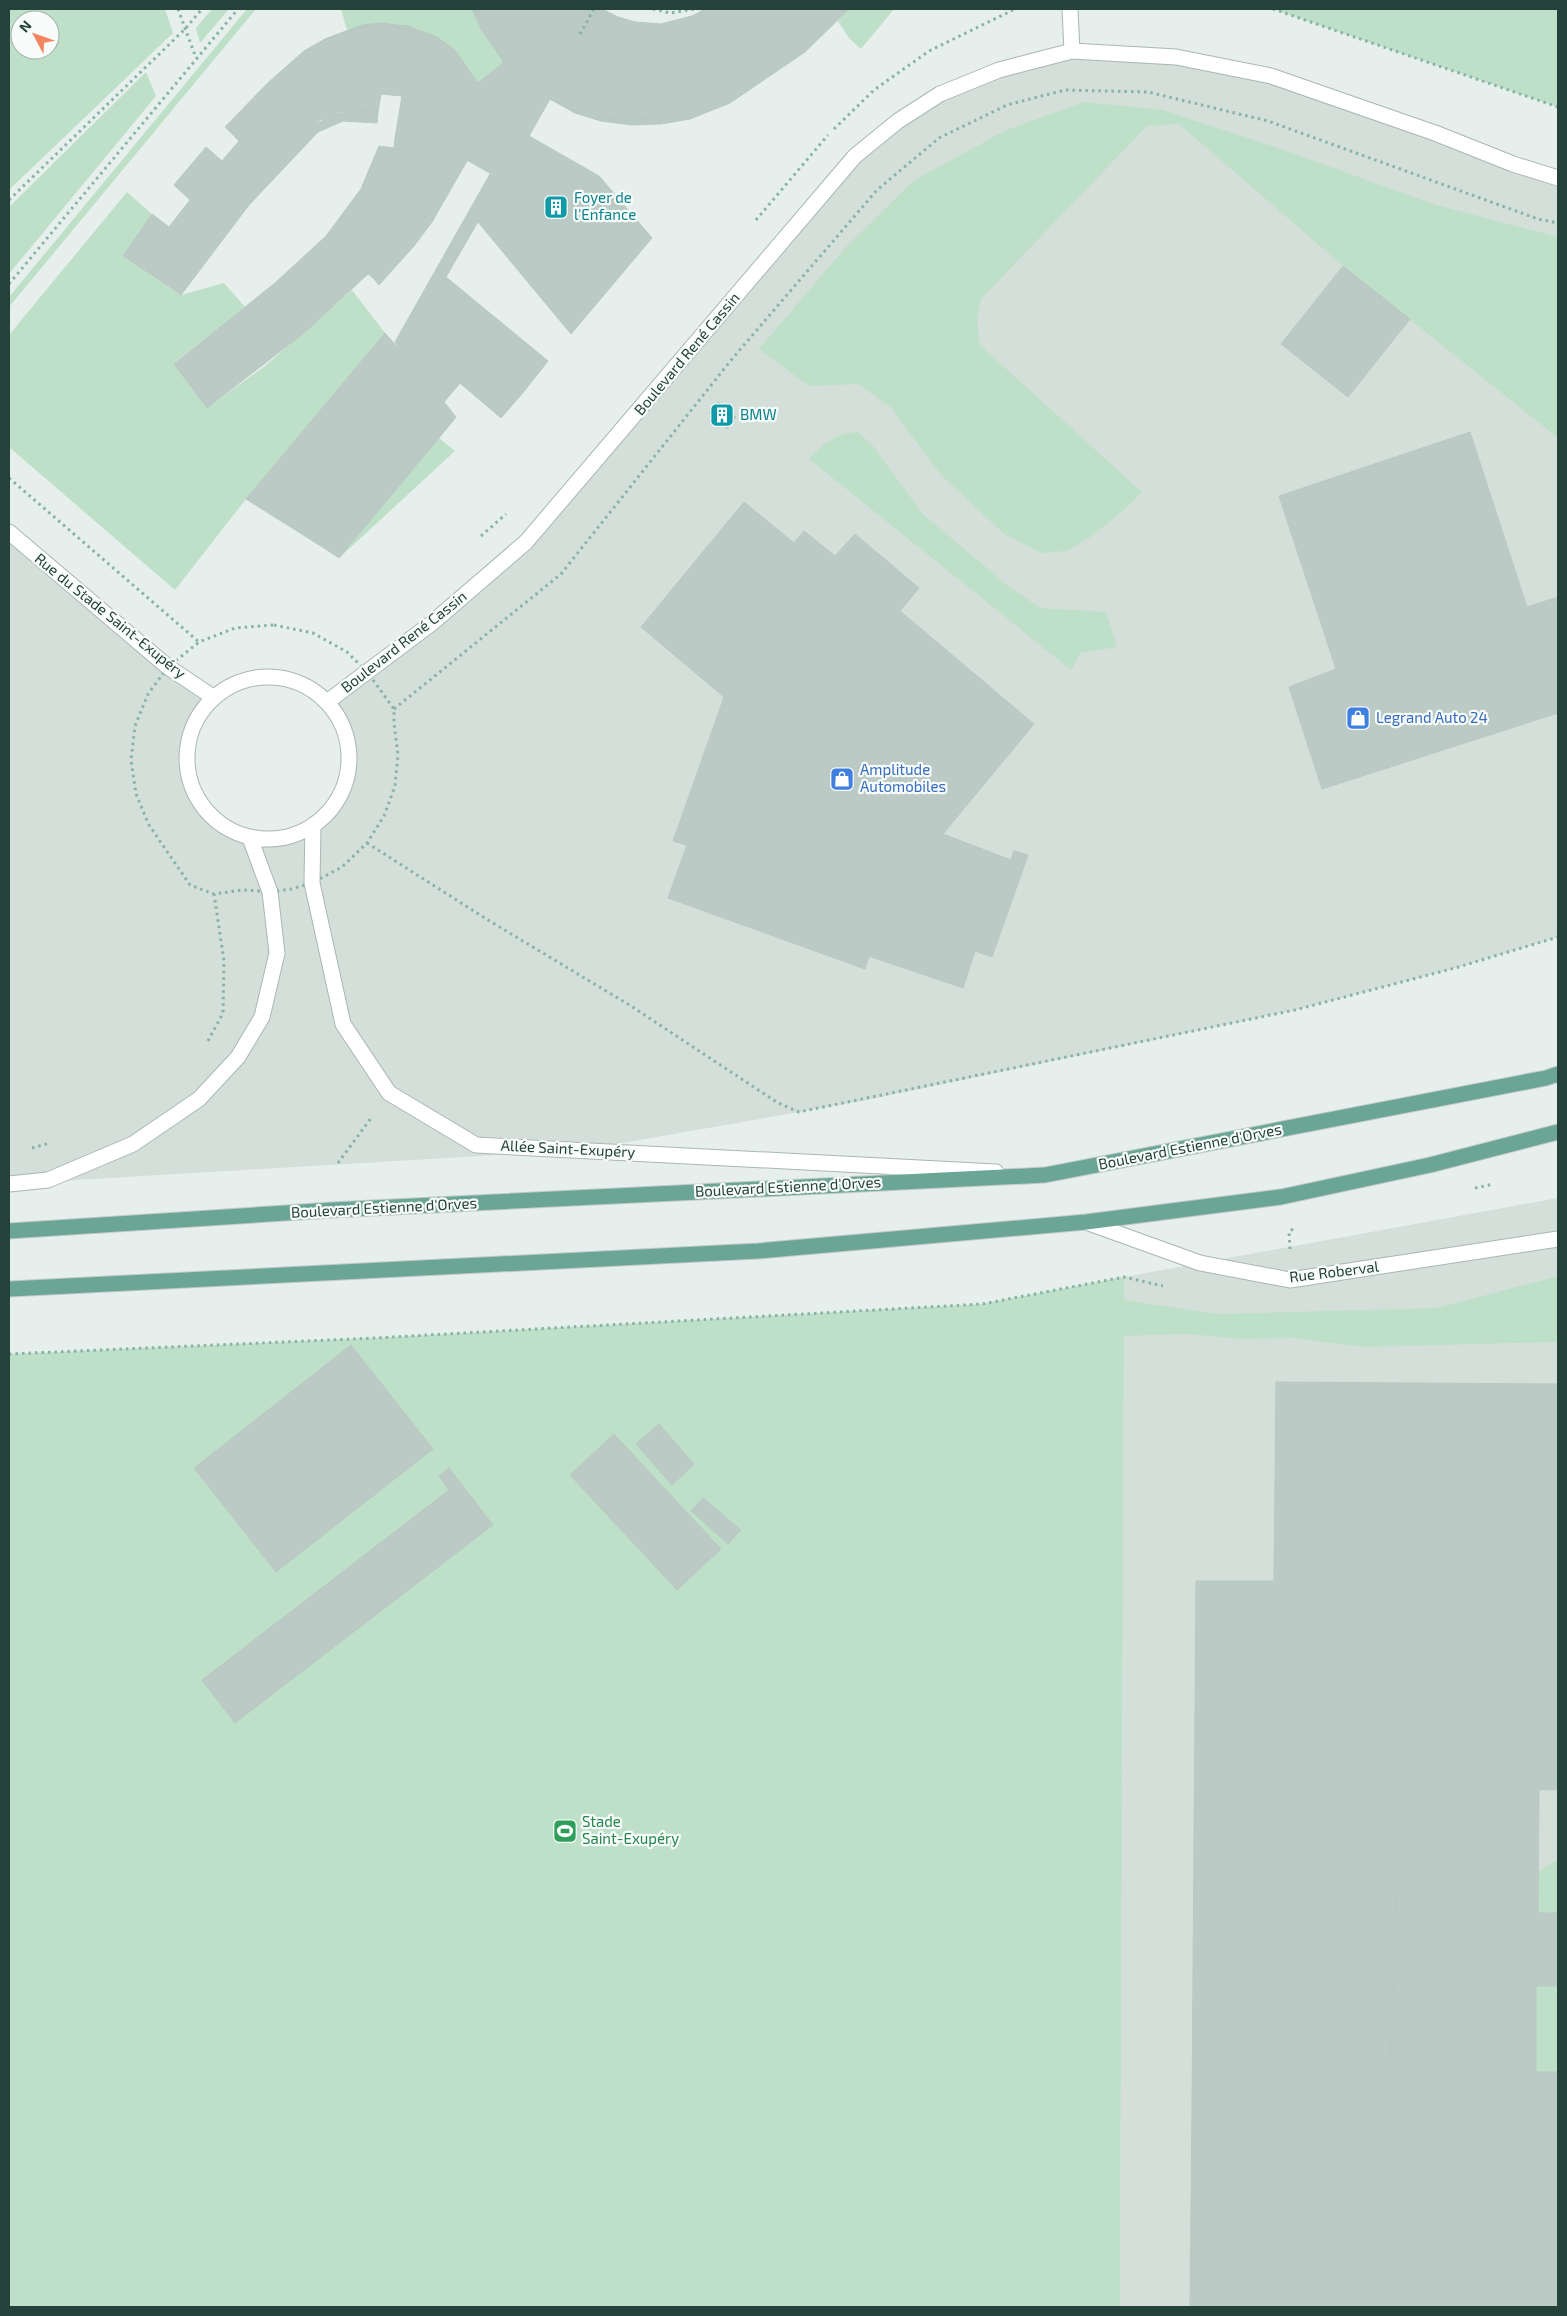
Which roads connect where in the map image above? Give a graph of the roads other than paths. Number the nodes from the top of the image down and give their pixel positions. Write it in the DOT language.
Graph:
graph roads {
  1 [pos="1070,9"];
  2 [pos="1072,51"];
  3 [pos="1558,178"];
  4 [pos="9,532"];
  5 [pos="213,697"];
  6 [pos="327,702"];
  7 [pos="313,825"];
  8 [pos="250,838"];
  9 [pos="1558,1074"];
  10 [pos="1558,1132"];
  11 [pos="1045,1174"];
  12 [pos="9,1184"];
  13 [pos="1086,1222"];
  14 [pos="9,1231"];
  15 [pos="1558,1239"];
  16 [pos="9,1289"];
  1 -- 2 [label="street"];
  2 -- 3 [label="street, Boulevard René Cassin"];
  2 -- 6 [label="street, Boulevard René Cassin"];
  4 -- 5 [label="street, Rue du Stade Saint-Exupéry"];
  5 -- 6 [label="street"];
  5 -- 8 [label="street"];
  6 -- 7 [label="street"];
  7 -- 8 [label="street"];
  7 -- 11 [label="street, Allée Saint-Exupéry"];
  8 -- 12 [label="street"];
  9 -- 11 [label="main road, Boulevard Estienne d'Orves"];
  10 -- 13 [label="main road"];
  11 -- 14 [label="main road, Boulevard Estienne d'Orves"];
  13 -- 15 [label="street, Rue Roberval"];
  13 -- 16 [label="main road"];
}
